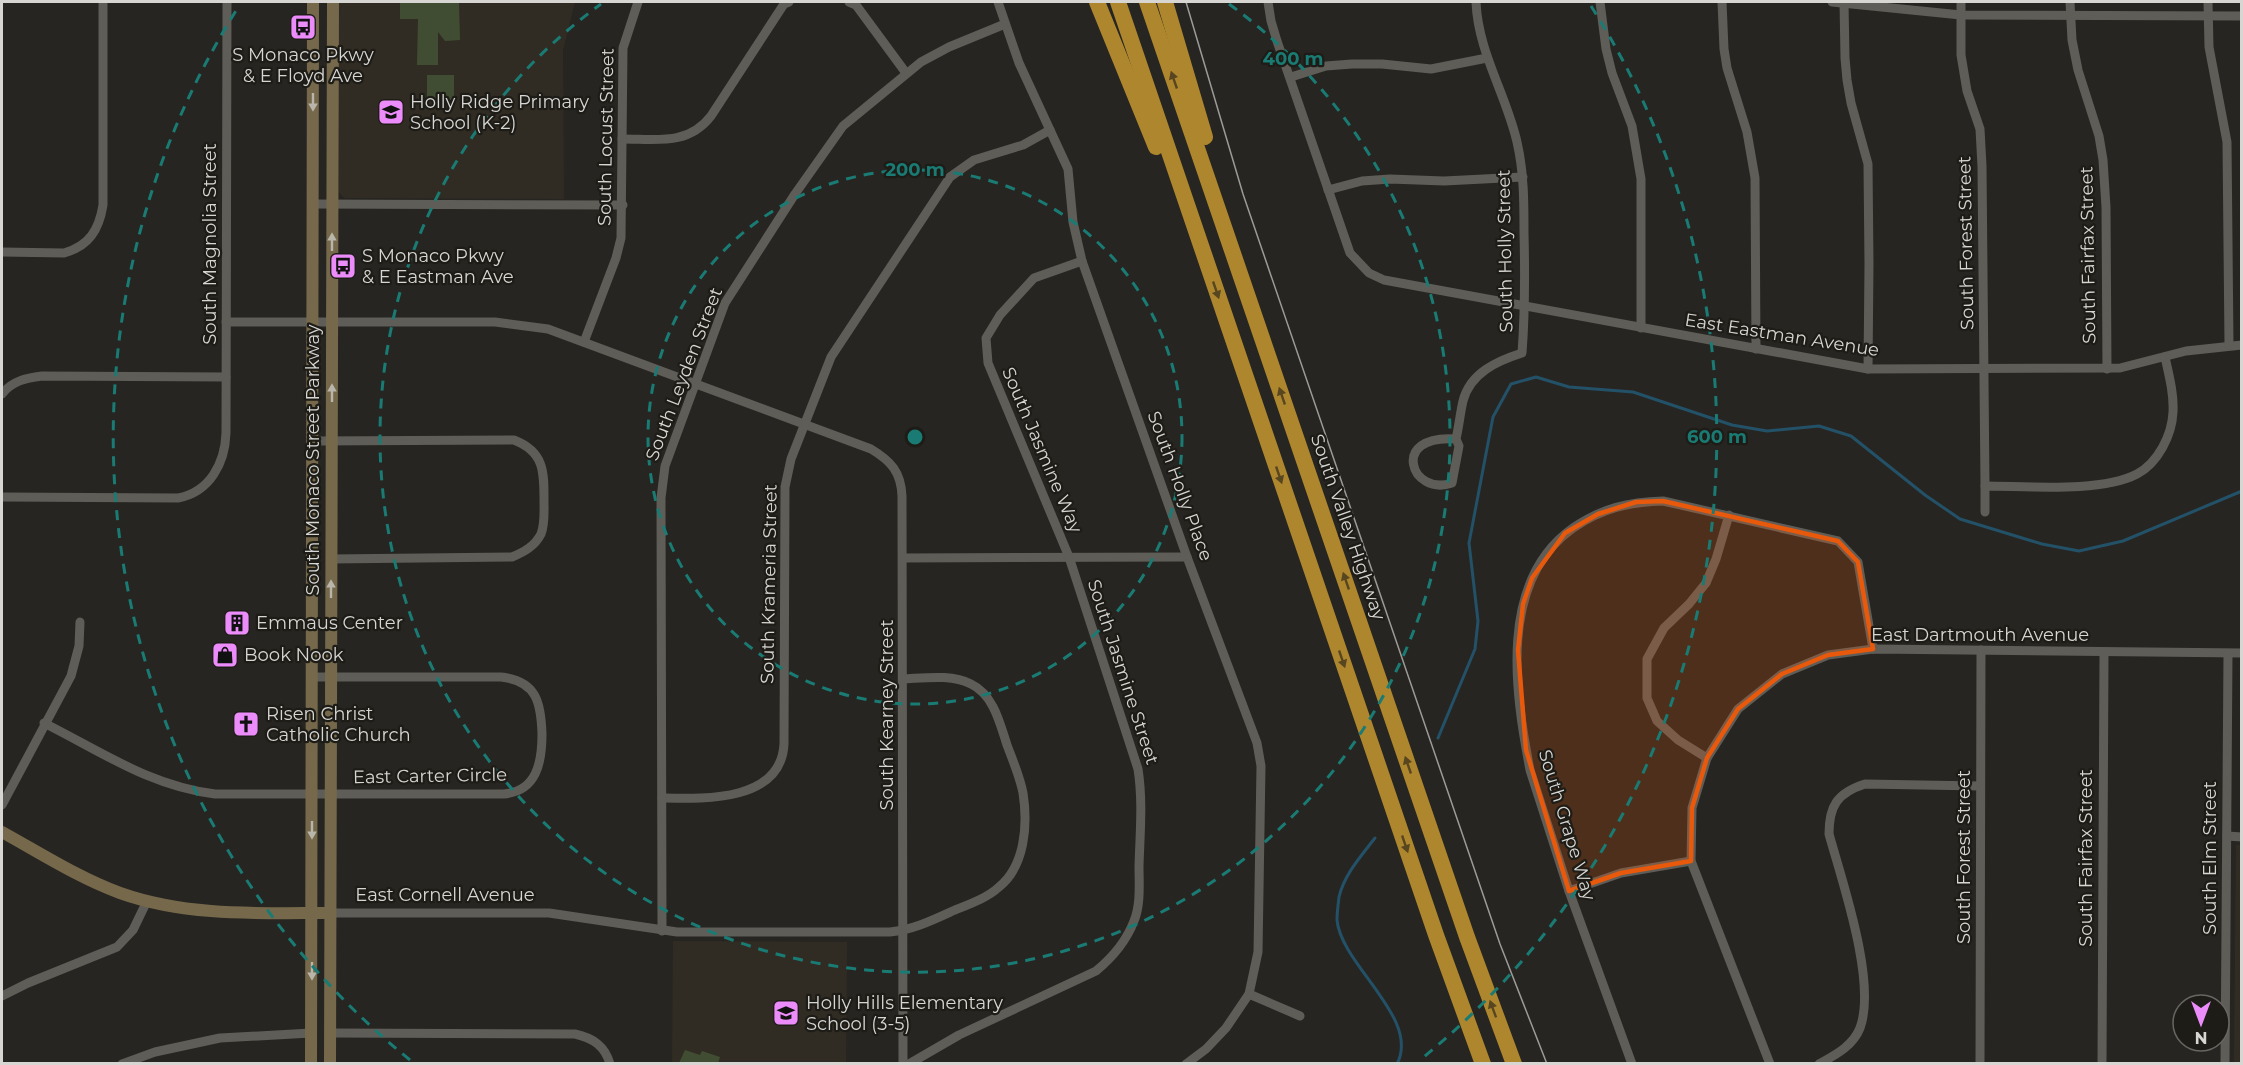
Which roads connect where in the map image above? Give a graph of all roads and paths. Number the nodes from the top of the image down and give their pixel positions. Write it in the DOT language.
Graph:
graph roads {
  1 [pos="104,2"];
  2 [pos="227,2"];
  3 [pos="313,2"];
  4 [pos="333,2"];
  5 [pos="638,2"];
  6 [pos="789,2"];
  7 [pos="849,2"];
  8 [pos="998,2"];
  9 [pos="1097,2"];
  10 [pos="1118,2"];
  11 [pos="1147,2"];
  12 [pos="1165,2"];
  13 [pos="1268,2"];
  14 [pos="1476,2"];
  15 [pos="1600,2"];
  16 [pos="1722,2"];
  17 [pos="1832,2"];
  18 [pos="1844,2"];
  19 [pos="1961,2"];
  20 [pos="2070,2"];
  21 [pos="2208,2"];
  22 [pos="2070,14"];
  23 [pos="1961,15"];
  24 [pos="2208,16"];
  25 [pos="2241,16"];
  26 [pos="1005,24"];
  27 [pos="1487,58"];
  28 [pos="906,73"];
  29 [pos="1291,77"];
  30 [pos="1050,130"];
  31 [pos="622,139"];
  32 [pos="1523,177"];
  33 [pos="1328,190"];
  34 [pos="313,204"];
  35 [pos="332,204"];
  36 [pos="622,204"];
  37 [pos="1197,235"];
  38 [pos="2,252"];
  39 [pos="1082,261"];
  40 [pos="1525,306"];
  41 [pos="226,322"];
  42 [pos="313,322"];
  43 [pos="332,322"];
  44 [pos="1641,328"];
  45 [pos="584,342"];
  46 [pos="2229,345"];
  47 [pos="2241,345"];
  48 [pos="1756,349"];
  49 [pos="1268,353"];
  50 [pos="2165,357"];
  51 [pos="1868,369"];
  52 [pos="1984,369"];
  53 [pos="2107,369"];
  54 [pos="226,377"];
  55 [pos="694,383"];
  56 [pos="2,394"];
  57 [pos="805,424"];
  58 [pos="1456,439"];
  59 [pos="313,441"];
  60 [pos="331,441"];
  61 [pos="1985,486"];
  62 [pos="2,497"];
  63 [pos="1985,513"];
  64 [pos="1729,515"];
  65 [pos="1069,557"];
  66 [pos="1187,557"];
  67 [pos="903,558"];
  68 [pos="331,559"];
  69 [pos="80,622"];
  70 [pos="1873,649"];
  71 [pos="1982,650"];
  72 [pos="2104,652"];
  73 [pos="2241,653"];
  74 [pos="2228,654"];
  75 [pos="313,677"];
  76 [pos="331,677"];
  77 [pos="903,678"];
  78 [pos="44,723"];
  79 [pos="1707,758"];
  80 [pos="1980,786"];
  81 [pos="312,794"];
  82 [pos="331,794"];
  83 [pos="662,798"];
  84 [pos="2,805"];
  85 [pos="2,832"];
  86 [pos="2227,836"];
  87 [pos="2241,837"];
  88 [pos="1691,861"];
  89 [pos="1569,891"];
  90 [pos="147,901"];
  91 [pos="312,913"];
  92 [pos="330,913"];
  93 [pos="662,931"];
  94 [pos="904,931"];
  95 [pos="1249,994"];
  96 [pos="2,996"];
  97 [pos="1300,1016"];
  98 [pos="311,1033"];
  99 [pos="331,1033"];
  100 [pos="122,1064"];
  101 [pos="311,1064"];
  102 [pos="330,1064"];
  103 [pos="610,1064"];
  104 [pos="903,1064"];
  105 [pos="909,1064"];
  106 [pos="1186,1064"];
  107 [pos="1483,1064"];
  108 [pos="1514,1064"];
  109 [pos="1632,1064"];
  110 [pos="1770,1064"];
  111 [pos="1819,1064"];
  112 [pos="1980,1064"];
  113 [pos="2102,1064"];
  114 [pos="2225,1064"];
  1 -- 38 [label="street"];
  2 -- 41 [label="street, South Magnolia Street"];
  3 -- 34 [label="main road, South Monaco Street Parkway, one-way"];
  4 -- 35 [label="main road, South Monaco Street Parkway"];
  5 -- 31 [label="street, South Locust Street"];
  6 -- 31 [label="street"];
  7 -- 28 [label="street"];
  8 -- 26 [label="street, South Holly Place"];
  9 -- 37 [label="highway"];
  10 -- 37 [label="highway"];
  49 -- 11 [label="highway, South Valley Highway, one-way"];
  12 -- 49 [label="highway"];
  13 -- 29 [label="street"];
  14 -- 27 [label="street, South Holly Street"];
  15 -- 44 [label="street"];
  16 -- 48 [label="street"];
  17 -- 18 [label="street"];
  18 -- 23 [label="street"];
  18 -- 51 [label="street"];
  19 -- 23 [label="street, South Forest Street"];
  20 -- 22 [label="street, South Fairfax Street"];
  21 -- 24 [label="street"];
  22 -- 23 [label="street"];
  22 -- 24 [label="street"];
  22 -- 53 [label="street, South Fairfax Street"];
  23 -- 52 [label="street, South Forest Street"];
  24 -- 25 [label="street"];
  24 -- 46 [label="street"];
  26 -- 28 [label="street, South Leyden Street"];
  26 -- 30 [label="street, South Holly Place"];
  27 -- 29 [label="street"];
  27 -- 32 [label="street, South Holly Street"];
  28 -- 55 [label="street, South Leyden Street"];
  29 -- 33 [label="street"];
  30 -- 39 [label="street, South Holly Place"];
  30 -- 57 [label="street, South Krameria Street"];
  31 -- 36 [label="street, South Locust Street"];
  32 -- 33 [label="street"];
  32 -- 40 [label="street, South Holly Street"];
  33 -- 40 [label="street, East Eastman Avenue"];
  34 -- 35 [label="street"];
  34 -- 42 [label="main road, South Monaco Street Parkway"];
  35 -- 36 [label="street"];
  43 -- 35 [label="main road, South Monaco Street Parkway, one-way"];
  36 -- 45 [label="street, South Locust Street"];
  37 -- 107 [label="highway, one-way"];
  39 -- 65 [label="street, South Jasmine Way"];
  39 -- 66 [label="street, South Holly Place"];
  40 -- 44 [label="street, East Eastman Avenue"];
  40 -- 58 [label="street, South Holly Street"];
  41 -- 42 [label="street"];
  41 -- 54 [label="street, South Magnolia Street"];
  42 -- 43 [label="street"];
  42 -- 59 [label="main road, South Monaco Street Parkway"];
  43 -- 45 [label="street"];
  60 -- 43 [label="main road, South Monaco Street Parkway, one-way"];
  44 -- 48 [label="street, East Eastman Avenue"];
  45 -- 55 [label="street"];
  46 -- 47 [label="street, East Eastman Avenue"];
  46 -- 50 [label="street, East Eastman Avenue"];
  48 -- 51 [label="street, East Eastman Avenue"];
  108 -- 49 [label="highway, South Valley Highway, one-way"];
  50 -- 53 [label="street, East Eastman Avenue"];
  50 -- 61 [label="street"];
  51 -- 52 [label="street, East Eastman Avenue"];
  52 -- 53 [label="street, East Eastman Avenue"];
  52 -- 61 [label="street, South Forest Street"];
  54 -- 56 [label="street"];
  54 -- 62 [label="street, South Magnolia Street"];
  55 -- 57 [label="street"];
  55 -- 83 [label="street, South Leyden Street"];
  57 -- 67 [label="street, South Kearney Street"];
  57 -- 83 [label="street, South Krameria Street"];
  58 -- 58 [label="street, South Holly Street"];
  59 -- 60 [label="street"];
  59 -- 75 [label="main road, South Monaco Street Parkway"];
  60 -- 68 [label="main road, South Monaco Street Parkway"];
  60 -- 68 [label="street"];
  61 -- 63 [label="street, South Forest Street"];
  64 -- 70 [label="street, South Grape Way"];
  64 -- 79 [label="street"];
  64 -- 89 [label="street, South Grape Way"];
  65 -- 66 [label="street"];
  65 -- 67 [label="street"];
  65 -- 105 [label="street, South Jasmine Street"];
  66 -- 95 [label="street, South Holly Place"];
  67 -- 77 [label="street, South Kearney Street"];
  76 -- 68 [label="main road, South Monaco Street Parkway, one-way"];
  69 -- 78 [label="street"];
  70 -- 71 [label="street, East Dartmouth Avenue"];
  70 -- 79 [label="street, East Dartmouth Avenue"];
  71 -- 72 [label="street, East Dartmouth Avenue"];
  71 -- 80 [label="street, South Forest Street"];
  72 -- 74 [label="street, East Dartmouth Avenue"];
  72 -- 113 [label="street, South Fairfax Street"];
  73 -- 74 [label="street, East Dartmouth Avenue"];
  74 -- 86 [label="street, South Elm Street"];
  75 -- 76 [label="street, East Carter Circle"];
  75 -- 81 [label="main road, South Monaco Street Parkway"];
  76 -- 82 [label="main road, South Monaco Street Parkway"];
  76 -- 82 [label="street, East Carter Circle"];
  77 -- 94 [label="street, South Kearney Street"];
  77 -- 94 [label="street"];
  78 -- 81 [label="street, East Carter Circle"];
  78 -- 84 [label="street"];
  79 -- 88 [label="street, East Dartmouth Avenue"];
  80 -- 111 [label="street"];
  80 -- 112 [label="street, South Forest Street"];
  81 -- 82 [label="street, East Carter Circle"];
  81 -- 91 [label="main road, South Monaco Street Parkway, one-way"];
  82 -- 92 [label="main road, South Monaco Street Parkway"];
  83 -- 93 [label="street, South Leyden Street"];
  85 -- 90 [label="main road, East Cornell Avenue"];
  86 -- 87 [label="street"];
  86 -- 114 [label="street, South Elm Street"];
  88 -- 89 [label="street"];
  88 -- 110 [label="street"];
  89 -- 109 [label="street, South Grape Way"];
  90 -- 91 [label="main road, East Cornell Avenue"];
  90 -- 96 [label="street"];
  91 -- 92 [label="main road, East Cornell Avenue"];
  91 -- 98 [label="main road, South Monaco Street Parkway, one-way"];
  92 -- 93 [label="street, East Cornell Avenue"];
  92 -- 99 [label="main road, South Monaco Street Parkway"];
  93 -- 94 [label="street, East Cornell Avenue"];
  94 -- 104 [label="street, South Kearney Street"];
  95 -- 97 [label="street"];
  95 -- 106 [label="street, South Holly Place"];
  98 -- 100 [label="street"];
  98 -- 101 [label="main road, South Monaco Street Parkway"];
  99 -- 102 [label="main road, South Monaco Street Parkway"];
  99 -- 103 [label="street"];
}
